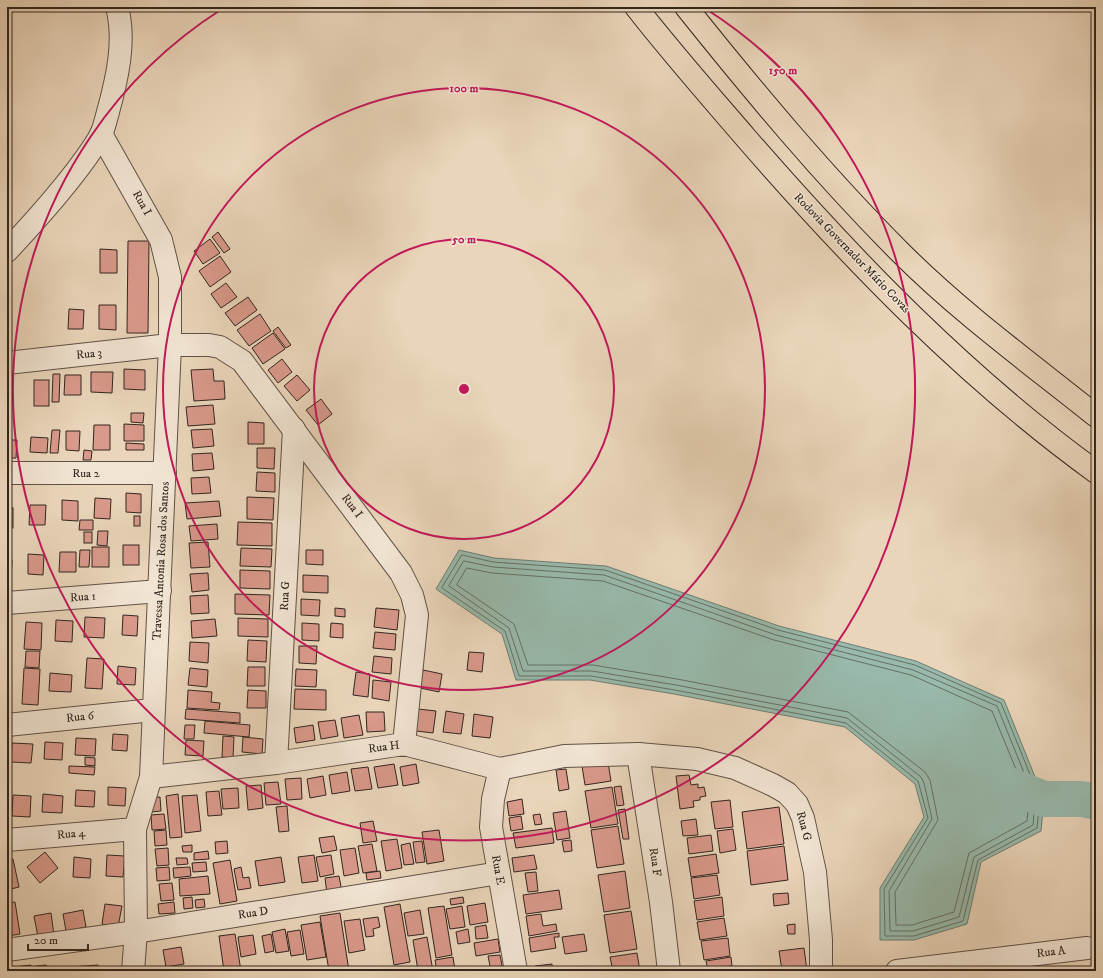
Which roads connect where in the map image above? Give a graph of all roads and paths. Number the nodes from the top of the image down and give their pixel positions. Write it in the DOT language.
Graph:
graph roads {
  1 [pos="117,7"];
  2 [pos="636,7"];
  3 [pos="686,7"];
  4 [pos="101,134"];
  5 [pos="7,251"];
  6 [pos="170,345"];
  7 [pos="7,363"];
  8 [pos="1096,416"];
  9 [pos="294,429"];
  10 [pos="1096,472"];
  11 [pos="7,473"];
  12 [pos="165,473"];
  13 [pos="160,591"];
  14 [pos="7,603"];
  15 [pos="153,710"];
  16 [pos="7,725"];
  17 [pos="404,744"];
  18 [pos="638,754"];
  19 [pos="276,762"];
  20 [pos="500,769"];
  21 [pos="151,777"];
  22 [pos="135,829"];
  23 [pos="7,840"];
  24 [pos="499,873"];
  25 [pos="136,932"];
  26 [pos="1087,948"];
  27 [pos="7,950"];
  28 [pos="133,971"];
  29 [pos="516,971"];
  30 [pos="669,971"];
  31 [pos="821,971"];
  32 [pos="897,971"];
  1 -- 4 [label="street"];
  2 -- 10 [label="highway, Rodovia Governador Mário Covas"];
  3 -- 8 [label="highway"];
  4 -- 5 [label="street"];
  4 -- 6 [label="street, Rua I"];
  6 -- 7 [label="street, Rua 3"];
  6 -- 9 [label="street, Rua I"];
  6 -- 12 [label="street, Travessa Antonia Rosa dos Santos"];
  9 -- 17 [label="street, Rua I"];
  9 -- 19 [label="street, Rua G"];
  11 -- 12 [label="street, Rua 2"];
  12 -- 13 [label="street, Travessa Antonia Rosa dos Santos"];
  13 -- 14 [label="street, Rua 1"];
  13 -- 15 [label="street, Travessa Antonia Rosa dos Santos"];
  15 -- 16 [label="street, Rua 6"];
  15 -- 21 [label="street, Travessa Antonia Rosa dos Santos"];
  17 -- 19 [label="street, Rua H"];
  17 -- 20 [label="street, Rua H"];
  18 -- 20 [label="street, Rua H"];
  18 -- 30 [label="street, Rua F"];
  18 -- 31 [label="street, Rua G"];
  19 -- 21 [label="street, Rua H"];
  20 -- 24 [label="street, Rua E"];
  21 -- 22 [label="street, Travessa Antonia Rosa dos Santos"];
  22 -- 23 [label="street, Rua 4"];
  22 -- 25 [label="street, Travessa Antonia Rosa dos Santos"];
  24 -- 25 [label="street, Rua D"];
  24 -- 29 [label="street, Rua E"];
  25 -- 27 [label="street, Rua D"];
  25 -- 28 [label="street, Travessa Antonia Rosa dos Santos"];
  26 -- 32 [label="street, Rua A"];
}
